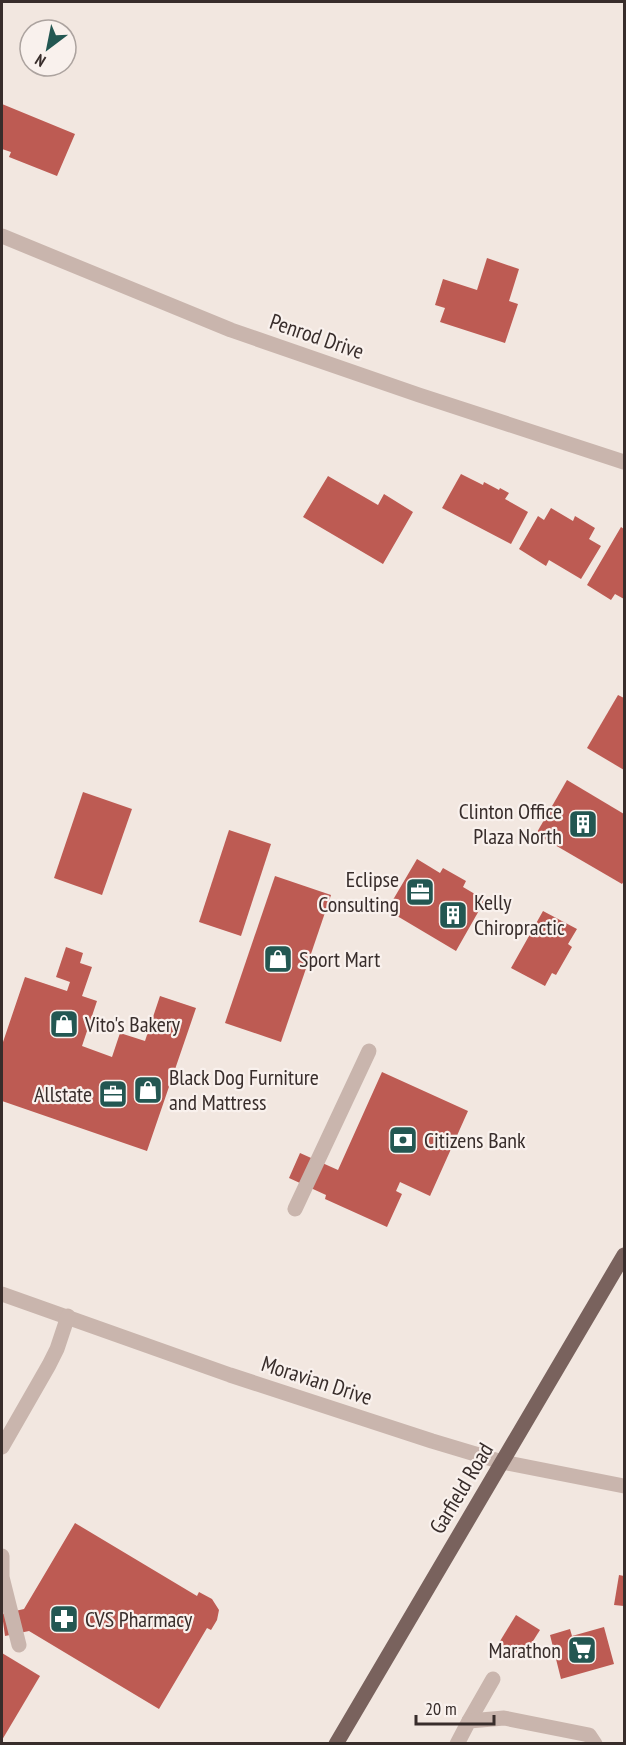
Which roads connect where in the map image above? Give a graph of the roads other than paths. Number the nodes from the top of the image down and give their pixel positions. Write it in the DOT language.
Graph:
graph roads {
  1 [pos="2,236"];
  2 [pos="624,462"];
  3 [pos="369,1051"];
  4 [pos="296,1209"];
  5 [pos="624,1256"];
  6 [pos="2,1294"];
  7 [pos="68,1316"];
  8 [pos="2,1447"];
  9 [pos="502,1462"];
  10 [pos="624,1486"];
  11 [pos="2,1556"];
  12 [pos="19,1645"];
  13 [pos="493,1679"];
  14 [pos="469,1721"];
  15 [pos="336,1743"];
  16 [pos="457,1743"];
  17 [pos="596,1743"];
  1 -- 2 [label="street, Penrod Drive"];
  3 -- 4 [label="street"];
  5 -- 9 [label="main road, Garfield Road"];
  6 -- 7 [label="street, Moravian Drive"];
  7 -- 8 [label="street"];
  7 -- 9 [label="street, Moravian Drive"];
  9 -- 10 [label="street, Moravian Drive"];
  9 -- 15 [label="main road, Garfield Road"];
  11 -- 12 [label="street"];
  13 -- 14 [label="street"];
  14 -- 16 [label="street"];
  14 -- 17 [label="street"];
}
